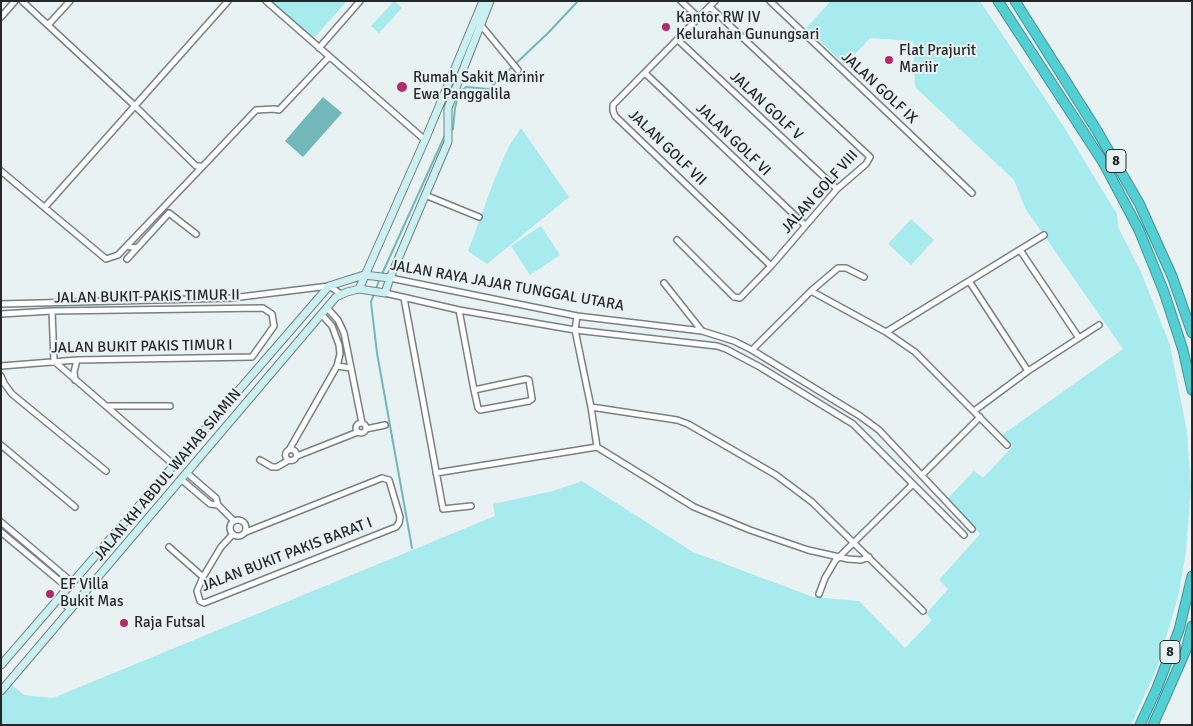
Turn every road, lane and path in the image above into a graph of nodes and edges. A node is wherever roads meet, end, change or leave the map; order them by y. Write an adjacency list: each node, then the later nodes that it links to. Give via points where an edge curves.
1 (16, 1): 15 (street)
2 (22, 1): 18 (street)
3 (70, 1): 18 (street)
4 (228, 1): 24 (street)
5 (266, 1): 20 (street)
6 (360, 1): 20 (street)
7 (483, 1): 17 (main road)
8 (490, 1): 17 (main road)
9 (681, 1): 16 (street)
10 (715, 1): 14 (street, JALAN GOLF VII)
11 (770, 1): 29 (street, JALAN GOLF IX)
12 (998, 1): 77 (highway, 8, via 1103,162 1139,230 1181,342)
13 (1016, 1): 65 (highway, 8, via 1139,203 1176,285)
14 (710, 7): 16 (street, JALAN GOLF VII); 28 (street, JALAN GOLF VIII, via 869,155 866,164)
15 (1, 17)
16 (699, 18): 19 (street, JALAN GOLF VII)
17 (478, 23): 22 (street); 25 (main road); 30 (main road, via 448,108 448,142)
18 (48, 25): 24 (street)
19 (678, 40): 23 (street, JALAN GOLF VII); 28 (street, JALAN GOLF V)
20 (319, 48): 21 (street)
21 (330, 57): 25 (street); 26 (street, via 279,110 256,110)
22 (518, 70)
23 (645, 73): 33 (street, JALAN GOLF VI); 41 (street, JALAN GOLF VII, via 613,105 615,116)
24 (135, 106): 26 (street, via 196,166); 31 (street)
25 (425, 140): 42 (main road)
26 (203, 166): 37 (street)
27 (1, 171): 31 (street)
28 (837, 189): 33 (street, JALAN GOLF VIII)
29 (972, 193)
30 (425, 195): 32 (street); 44 (main road)
31 (44, 207): 37 (street, via 106,259 118,255)
32 (479, 217)
33 (804, 225): 41 (street, JALAN GOLF VIII)
34 (196, 234): 38 (street, via 169,213)
35 (1044, 235): 39 (street)
36 (677, 240): 41 (street, JALAN GOLF VIII, via 737,298)
37 (127, 246): 38 (street)
38 (137, 248): 40 (street)
39 (1020, 250): 45 (street); 66 (street)
40 (127, 259)
41 (771, 266)
42 (366, 275): 44 (main road, JALAN RAYA JAJAR TUNGGAL UTARA); 47 (main road); 48 (main road)
43 (864, 277): 49 (street, via 841,267)
44 (388, 278): 50 (main road); 59 (street, JALAN RAYA JAJAR TUNGGAL UTARA)
45 (969, 281): 64 (street); 73 (street)
46 (664, 283): 62 (street)
47 (330, 286): 51 (street); 53 (street, via 232,298); 84 (main road, JALAN KH ABDUL WAHAB SIAMIN)
48 (360, 289): 50 (main road, JALAN RAYA JAJAR TUNGGAL UTARA); 51 (main road)
49 (811, 291): 64 (street); 67 (street)
50 (383, 292): 52 (street, JALAN RAYA JAJAR TUNGGAL UTARA)
51 (341, 294): 54 (main road, JALAN KH ABDUL WAHAB SIAMIN)
52 (404, 298): 55 (street, JALAN RAYA JAJAR TUNGGAL UTARA); 103 (street)
53 (1, 304)
54 (328, 308): 58 (main road, JALAN KH ABDUL WAHAB SIAMIN); 72 (street, via 344,333)
55 (460, 310): 61 (street, JALAN RAYA JAJAR TUNGGAL UTARA); 76 (street)
56 (52, 311): 57 (street, JALAN BUKIT PAKIS TIMUR II); 63 (street, JALAN BUKIT PAKIS TIMUR II, via 263,308 272,314); 69 (street)
57 (1, 314)
58 (322, 315): 71 (street, via 332,326 339,345); 89 (main road, JALAN KH ABDUL WAHAB SIAMIN)
59 (577, 316): 61 (street); 62 (street, JALAN RAYA JAJAR TUNGGAL UTARA)
60 (1099, 325): 66 (street)
61 (575, 330): 80 (street); 86 (street, JALAN RAYA JAJAR TUNGGAL UTARA, via 726,349)
62 (702, 331): 67 (street, JALAN RAYA JAJAR TUNGGAL UTARA)
63 (272, 332): 68 (street, JALAN BUKIT PAKIS TIMUR I, via 252,357)
64 (886, 332): 81 (street, via 915,352)
65 (1192, 333)
66 (1079, 338): 73 (street)
67 (752, 350): 82 (street, JALAN RAYA JAJAR TUNGGAL UTARA)
68 (77, 360): 69 (street, JALAN BUKIT PAKIS TIMUR I); 75 (street)
69 (54, 361): 70 (street, JALAN BUKIT PAKIS TIMUR I); 75 (street)
70 (1, 366)
71 (337, 366): 72 (street); 96 (street)
72 (351, 368): 85 (street)
73 (1028, 371): 81 (street)
74 (1, 376): 101 (street, via 12,394)
75 (75, 381): 78 (street)
76 (474, 390): 76 (street, via 480,410 532,399 526,379)
77 (1192, 390)
78 (106, 406): 79 (street); 100 (street)
79 (170, 406)
80 (591, 407): 95 (street); 118 (street, via 688,424 797,490)
81 (974, 410): 83 (street)
82 (860, 416): 86 (street); 104 (street, JALAN RAYA JAJAR TUNGGAL UTARA, via 879,430)
83 (980, 417): 93 (street); 104 (street)
84 (213, 420): 89 (main road); 91 (main road, JALAN KH ABDUL WAHAB SIAMIN)
85 (362, 423): 88 (street); 90 (street, via 357,425)
86 (853, 424): 106 (street, JALAN RAYA JAJAR TUNGGAL UTARA)
87 (385, 425): 88 (street)
88 (366, 429): 90 (street)
89 (224, 430): 94 (main road, JALAN KH ABDUL WAHAB SIAMIN)
90 (358, 432): 97 (street)
91 (200, 436): 94 (main road, via 208,438); 100 (main road, JALAN KH ABDUL WAHAB SIAMIN)
92 (1, 445): 109 (street)
93 (1007, 445)
94 (211, 446): 102 (main road, JALAN KH ABDUL WAHAB SIAMIN)
95 (597, 447): 103 (street); 122 (street, via 694,507 750,530)
96 (289, 450): 97 (street, via 295,451); 99 (street, via 286,456)
97 (297, 456): 99 (street)
98 (260, 460): 99 (street, via 277,467)
99 (289, 460)
100 (174, 465): 127 (main road, JALAN KH ABDUL WAHAB SIAMIN)
101 (106, 471)
102 (187, 473): 105 (main road, JALAN KH ABDUL WAHAB SIAMIN); 107 (street, via 216,498)
103 (436, 473): 108 (street, via 443,508)
104 (922, 475): 112 (street, JALAN RAYA JAJAR TUNGGAL UTARA)
105 (182, 480): 107 (street, via 210,504); 130 (main road, JALAN KH ABDUL WAHAB SIAMIN)
106 (913, 484): 116 (street, JALAN RAYA JAJAR TUNGGAL UTARA); 118 (street)
107 (218, 505): 110 (street)
108 (471, 506)
109 (75, 507)
110 (234, 521): 114 (street, via 244,522); 115 (street, via 230,527)
111 (1, 522): 117 (street)
112 (972, 529)
113 (1, 532): 119 (street)
114 (246, 532): 115 (street, via 242,536); 126 (street, JALAN BUKIT PAKIS BARAT I, via 382,478 389,480 400,517 396,527 204,603 197,596)
115 (233, 534): 126 (street, JALAN BUKIT PAKIS BARAT I)
116 (964, 535)
117 (23, 540): 119 (street); 121 (street)
118 (854, 542): 122 (street); 123 (street)
119 (18, 546): 124 (street)
120 (169, 547): 126 (street)
121 (40, 555): 124 (street); 127 (street)
122 (839, 557): 123 (street, via 861,560); 128 (street)
123 (869, 557): 131 (street)
124 (36, 561): 127 (street)
125 (1192, 576): 135 (highway, 8, via 1179,630)
126 (203, 577)
127 (70, 585): 129 (main road, JALAN KH ABDUL WAHAB SIAMIN)
128 (819, 594)
129 (59, 598): 130 (main road); 133 (main road, JALAN KH ABDUL WAHAB SIAMIN)
130 (71, 609): 134 (main road, JALAN KH ABDUL WAHAB SIAMIN)
131 (923, 611)
132 (1192, 626): 136 (highway, 8, via 1186,650)
133 (1, 665)
134 (1, 691)
135 (1140, 725)
136 (1153, 725)

